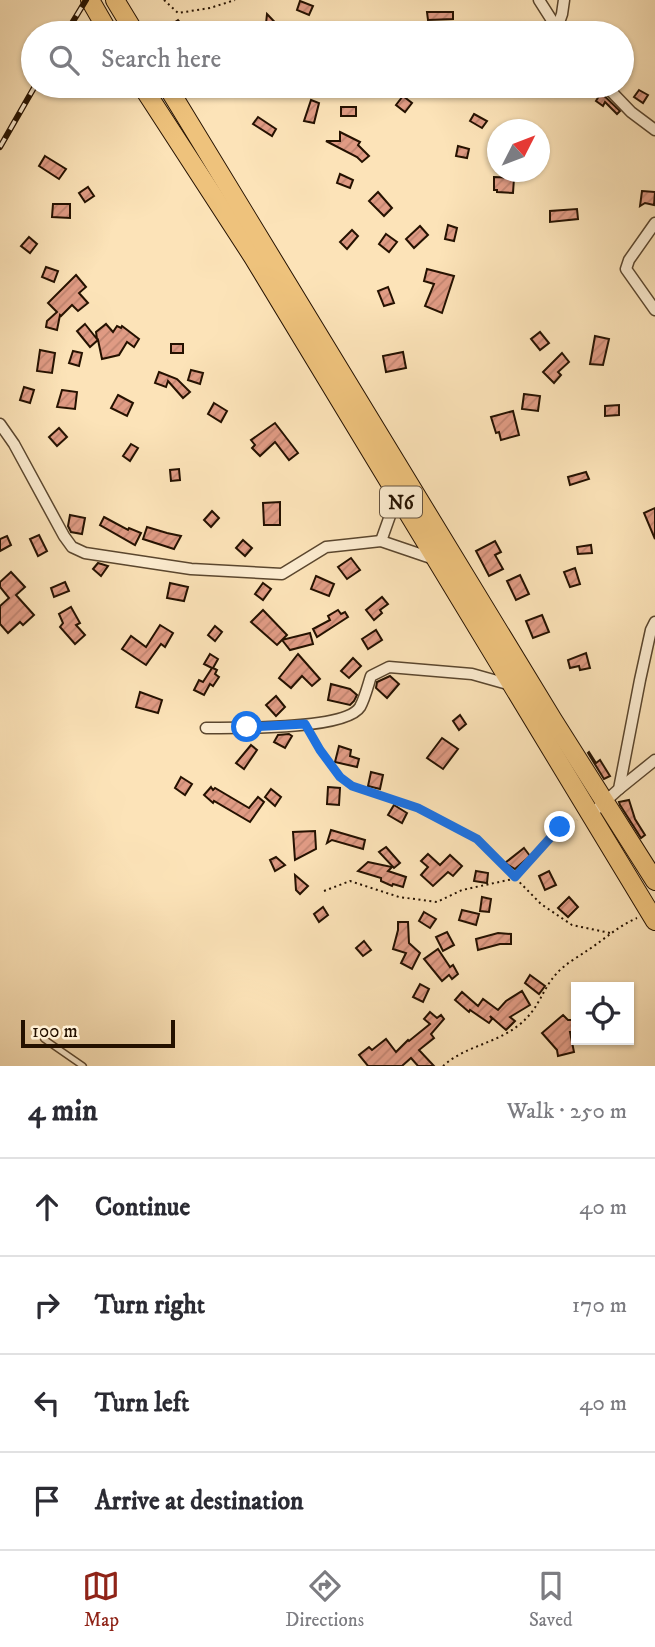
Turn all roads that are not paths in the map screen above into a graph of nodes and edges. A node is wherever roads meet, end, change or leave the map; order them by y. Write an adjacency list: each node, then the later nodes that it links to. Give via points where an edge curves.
1 (90, 0): 5 (highway)
2 (115, 0): 6 (highway)
3 (539, 0): 7 (street)
4 (564, 0): 8 (street)
5 (102, 21)
6 (128, 21)
7 (553, 21)
8 (561, 21)
9 (150, 98): 16 (highway, N6, via 253,257)
10 (174, 98): 24 (highway, N6)
11 (618, 98): 12 (street)
12 (655, 130)
13 (655, 223): 14 (street, via 626,269)
14 (655, 310)
15 (0, 425): 17 (street, via 64,536 72,547 85,553 191,569 282,574 326,547)
16 (397, 496): 17 (street); 18 (highway, N6)
17 (381, 541): 18 (street)
18 (436, 560): 20 (highway, N6)
19 (655, 622): 23 (street)
20 (511, 685): 21 (street, via 472,674 389,667 371,676 360,707 350,716 305,724); 25 (highway, N6)
21 (206, 728)
22 (655, 760): 23 (street)
23 (619, 789): 24 (street)
24 (604, 802): 25 (street); 26 (highway, N6)
25 (589, 816): 28 (highway, N6)
26 (649, 859): 27 (highway, N6)
27 (655, 881)
28 (652, 917)
29 (44, 1039): 30 (lane)
30 (83, 1066)

